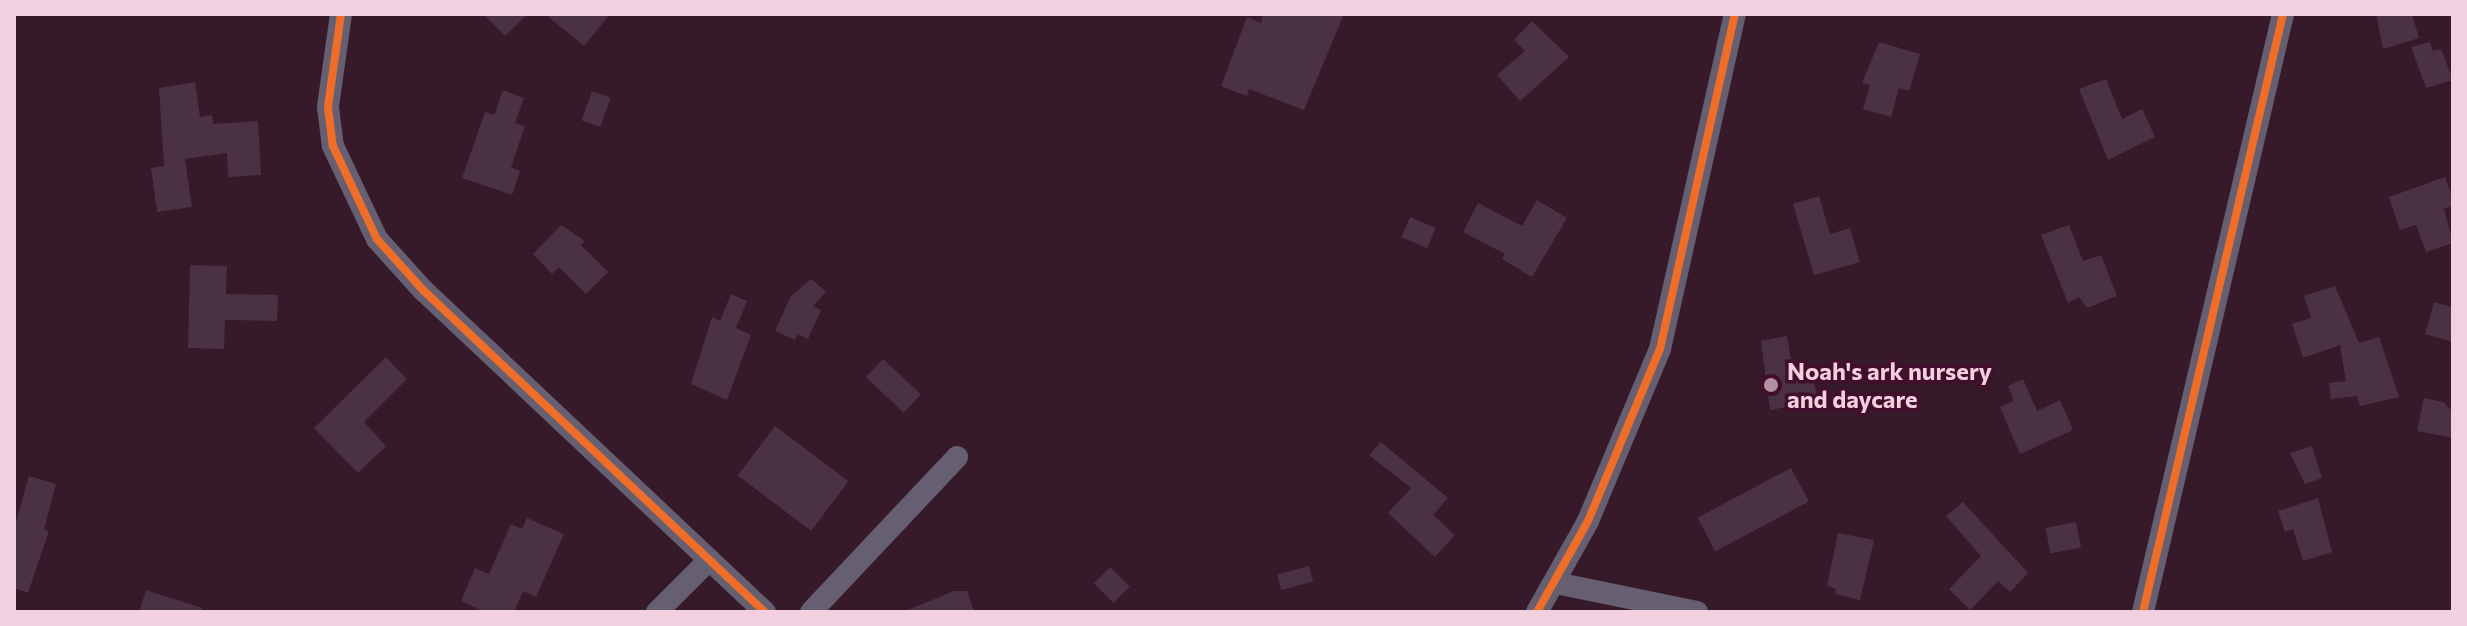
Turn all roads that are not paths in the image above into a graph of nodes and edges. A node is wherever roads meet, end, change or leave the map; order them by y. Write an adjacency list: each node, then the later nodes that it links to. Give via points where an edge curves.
1 (341, 14): 5 (street, via 328,107 333,146 377,239 423,290)
2 (1735, 14): 6 (street, via 1660,349)
3 (2283, 14): 12 (street)
4 (957, 457): 9 (street)
5 (709, 560): 7 (street); 8 (street)
6 (1556, 583): 10 (street); 11 (street)
7 (657, 612)
8 (765, 612)
9 (811, 612)
10 (1537, 612)
11 (1697, 612)
12 (2143, 612)

